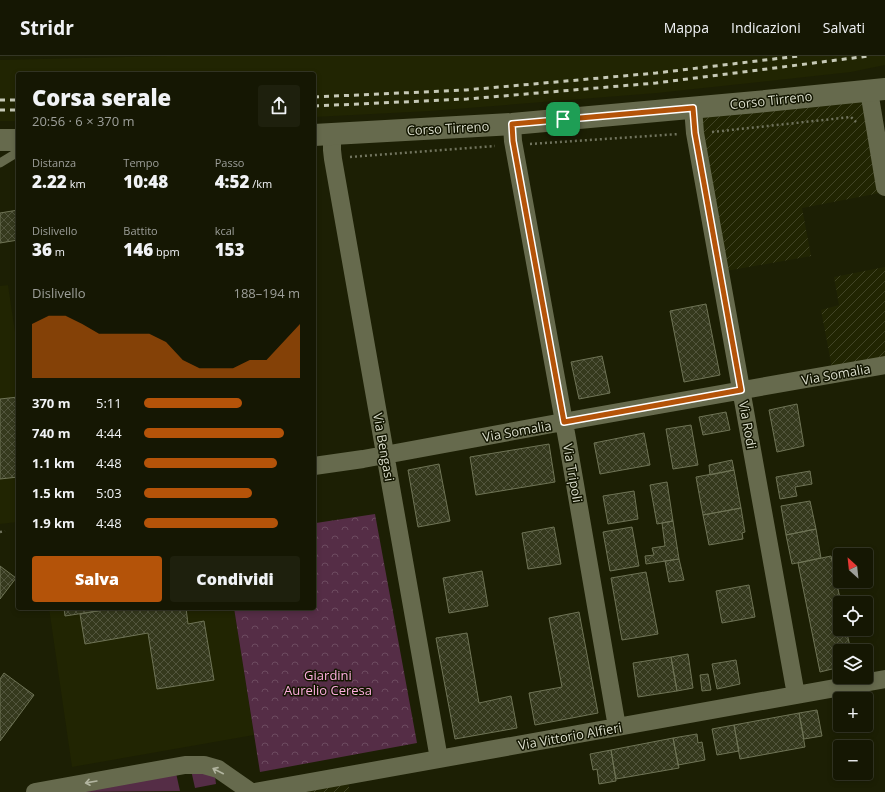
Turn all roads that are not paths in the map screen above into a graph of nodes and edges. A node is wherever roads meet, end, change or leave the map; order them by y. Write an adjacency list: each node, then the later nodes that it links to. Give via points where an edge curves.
1 (877, 90): 2 (street, Corso Tirreno); 9 (street, via 873,120)
2 (693, 108): 3 (street, Corso Tirreno); 11 (street, Via Rodi, via 695,133)
3 (513, 134): 4 (street, Corso Tirreno); 12 (street, Via Tripoli)
4 (323, 135): 13 (street, Via Bengasi, via 332,150)
5 (0, 140): 6 (street)
6 (16, 140)
7 (16, 153): 8 (lane)
8 (0, 164)
9 (885, 187)
10 (885, 365): 11 (street, Via Somalia)
11 (741, 390): 12 (street, Via Somalia); 16 (street, Via Rodi)
12 (564, 422): 13 (street, Via Somalia); 17 (street, Via Tripoli)
13 (385, 454): 14 (street, Via Somalia); 18 (street, Via Bengasi)
14 (316, 466)
15 (885, 679): 16 (street, Via Vittorio Alfieri)
16 (796, 695): 17 (street, Via Vittorio Alfieri)
17 (617, 728): 18 (street, Via Vittorio Alfieri)
18 (439, 759): 21 (street, Via Vittorio Alfieri)
19 (35, 792): 20 (street, one-way to 19, via 218,769 204,765 185,765)
20 (251, 792)
21 (255, 792)

